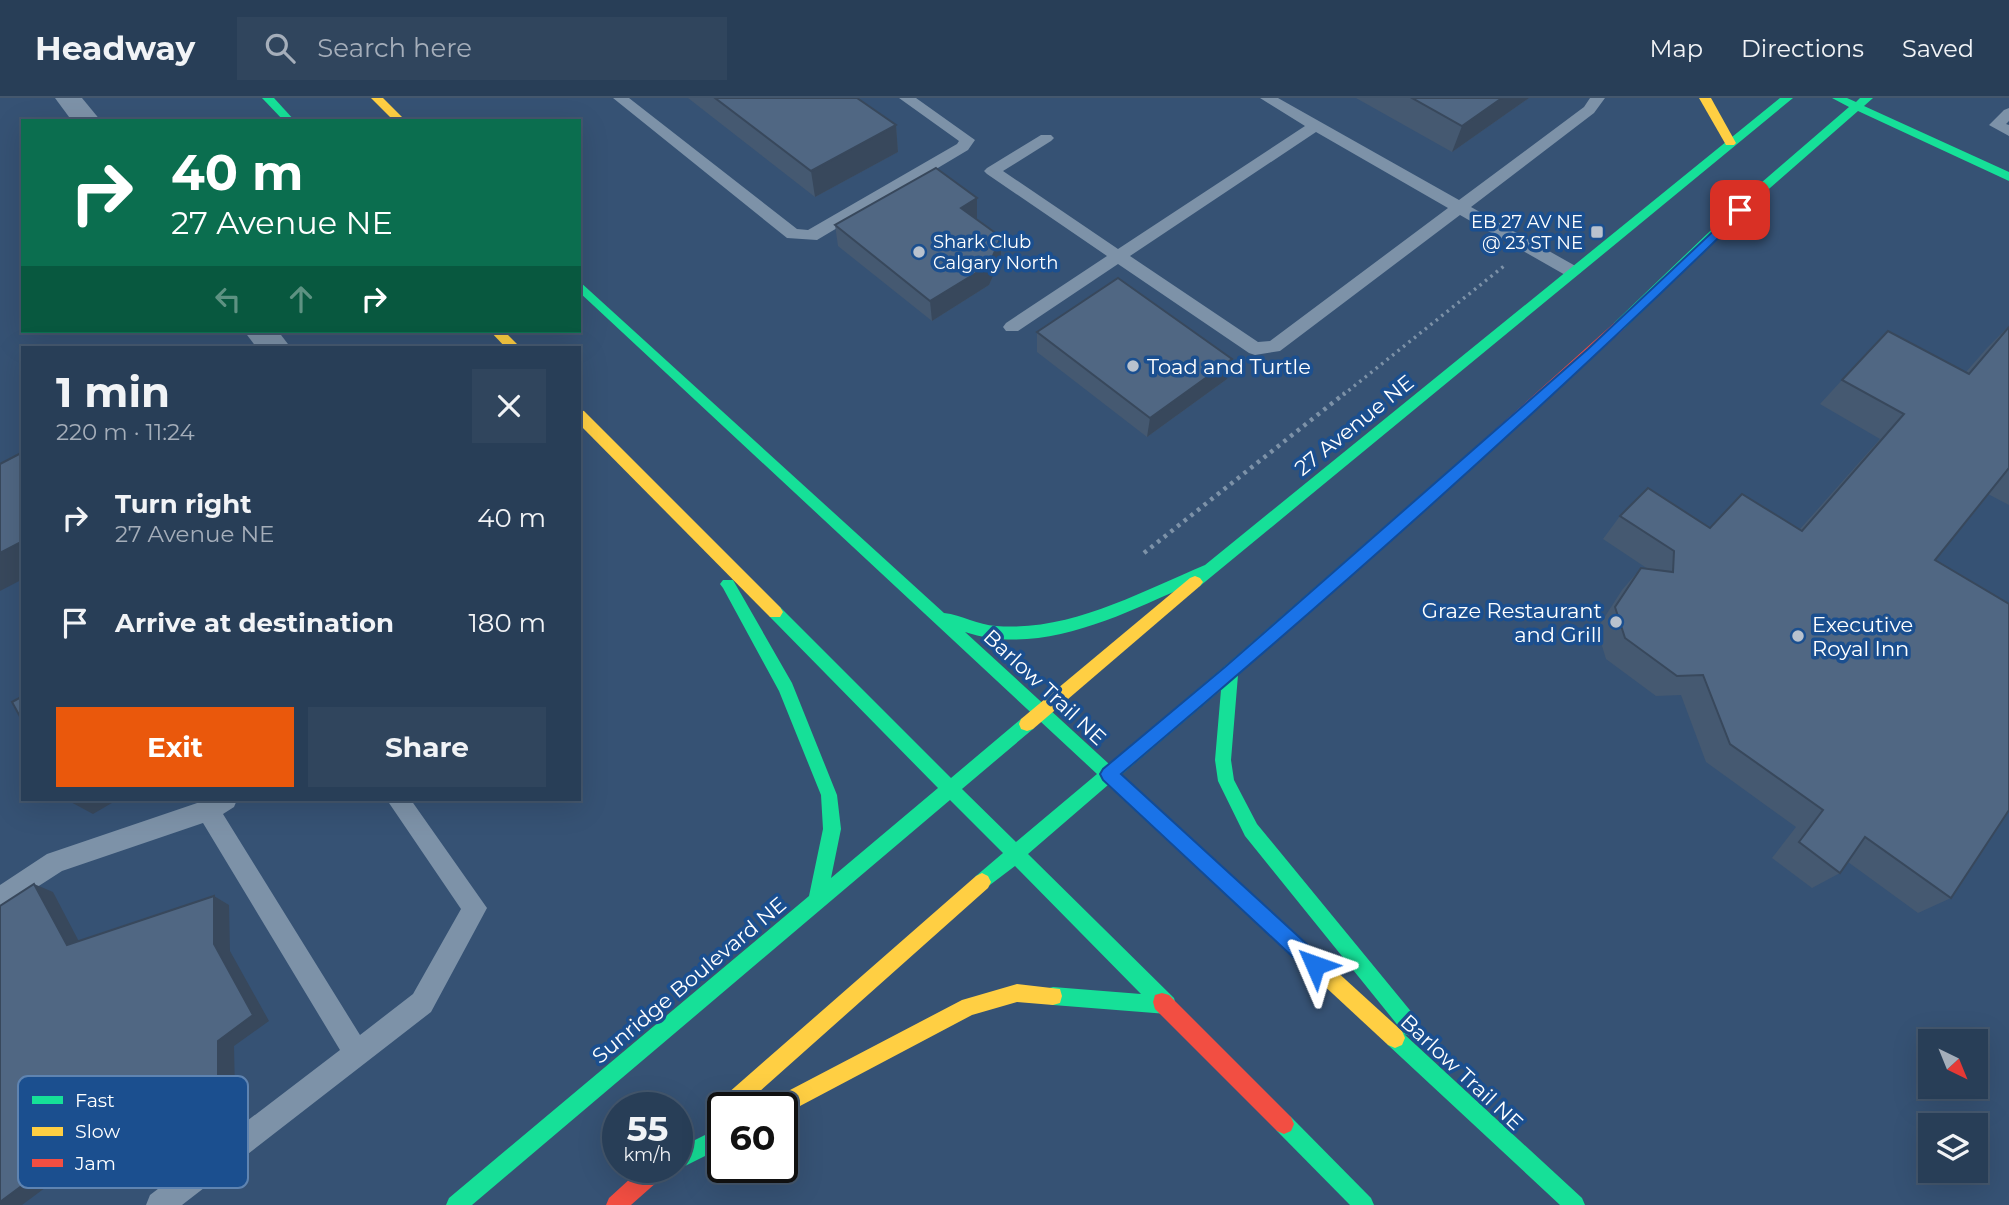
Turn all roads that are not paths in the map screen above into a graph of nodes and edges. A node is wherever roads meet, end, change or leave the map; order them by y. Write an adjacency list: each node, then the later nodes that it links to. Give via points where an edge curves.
1 (68, 98): 14 (street)
2 (268, 98): 15 (street)
3 (377, 98): 16 (street)
4 (620, 98): 5 (lane, via 793,234 811,236 963,147 967,140)
5 (906, 98)
6 (1266, 98): 17 (lane)
7 (1598, 98): 22 (lane, via 1590,110)
8 (1705, 98): 20 (street)
9 (1787, 98): 20 (street, 27 Avenue NE)
10 (1838, 98): 12 (street)
11 (1819, 101): 12 (street)
12 (1861, 103): 21 (street); 33 (street, via 1758,192 1593,352)
13 (2009, 113): 18 (lane, via 1996,125)
14 (85, 119)
15 (288, 119)
16 (399, 119)
17 (1315, 126): 22 (lane); 23 (lane)
18 (2009, 131)
19 (1046, 138): 23 (lane, via 992,170)
20 (1730, 143): 24 (street, 27 Avenue NE)
21 (2009, 177)
22 (1459, 206): 23 (lane, via 1274,347 1255,348); 24 (lane)
23 (1118, 256): 26 (lane)
24 (1573, 272): 31 (street, 27 Avenue NE)
25 (581, 287): 32 (street, Barlow Trail NE)
26 (1012, 327)
27 (498, 333): 28 (street)
28 (512, 346)
29 (581, 417): 30 (street)
30 (707, 545): 36 (street); 40 (street, via 786,688 829,795 832,829)
31 (1211, 569): 32 (street, via 1043,630 998,633); 34 (street, 27 Avenue NE)
32 (939, 617): 34 (street, Barlow Trail NE)
33 (1230, 672): 35 (street); 47 (street, via 1223,760 1226,781 1251,830)
34 (1043, 713): 35 (street, Barlow Trail NE); 36 (street, 27 Avenue NE)
35 (1109, 774): 39 (street); 47 (street, Barlow Trail NE)
36 (950, 789): 39 (street); 40 (street, Sunridge Boulevard NE)
37 (399, 801): 43 (lane, via 475,908 422,1003)
38 (217, 805): 41 (lane, via 55,863); 43 (lane)
39 (1016, 853): 42 (street); 44 (street)
40 (818, 898): 53 (street, Sunridge Boulevard NE)
41 (0, 899)
42 (1167, 1005): 45 (street, via 1017,993 968,1007); 55 (street)
43 (357, 1053): 48 (lane)
44 (744, 1092)
45 (798, 1096)
46 (707, 1125): 49 (street)
47 (1496, 1132): 56 (street, Barlow Trail NE)
48 (248, 1137)
49 (693, 1137)
50 (642, 1183): 54 (street)
51 (182, 1188): 52 (lane)
52 (160, 1205)
53 (456, 1205)
54 (616, 1205)
55 (1364, 1205)
56 (1575, 1205)

